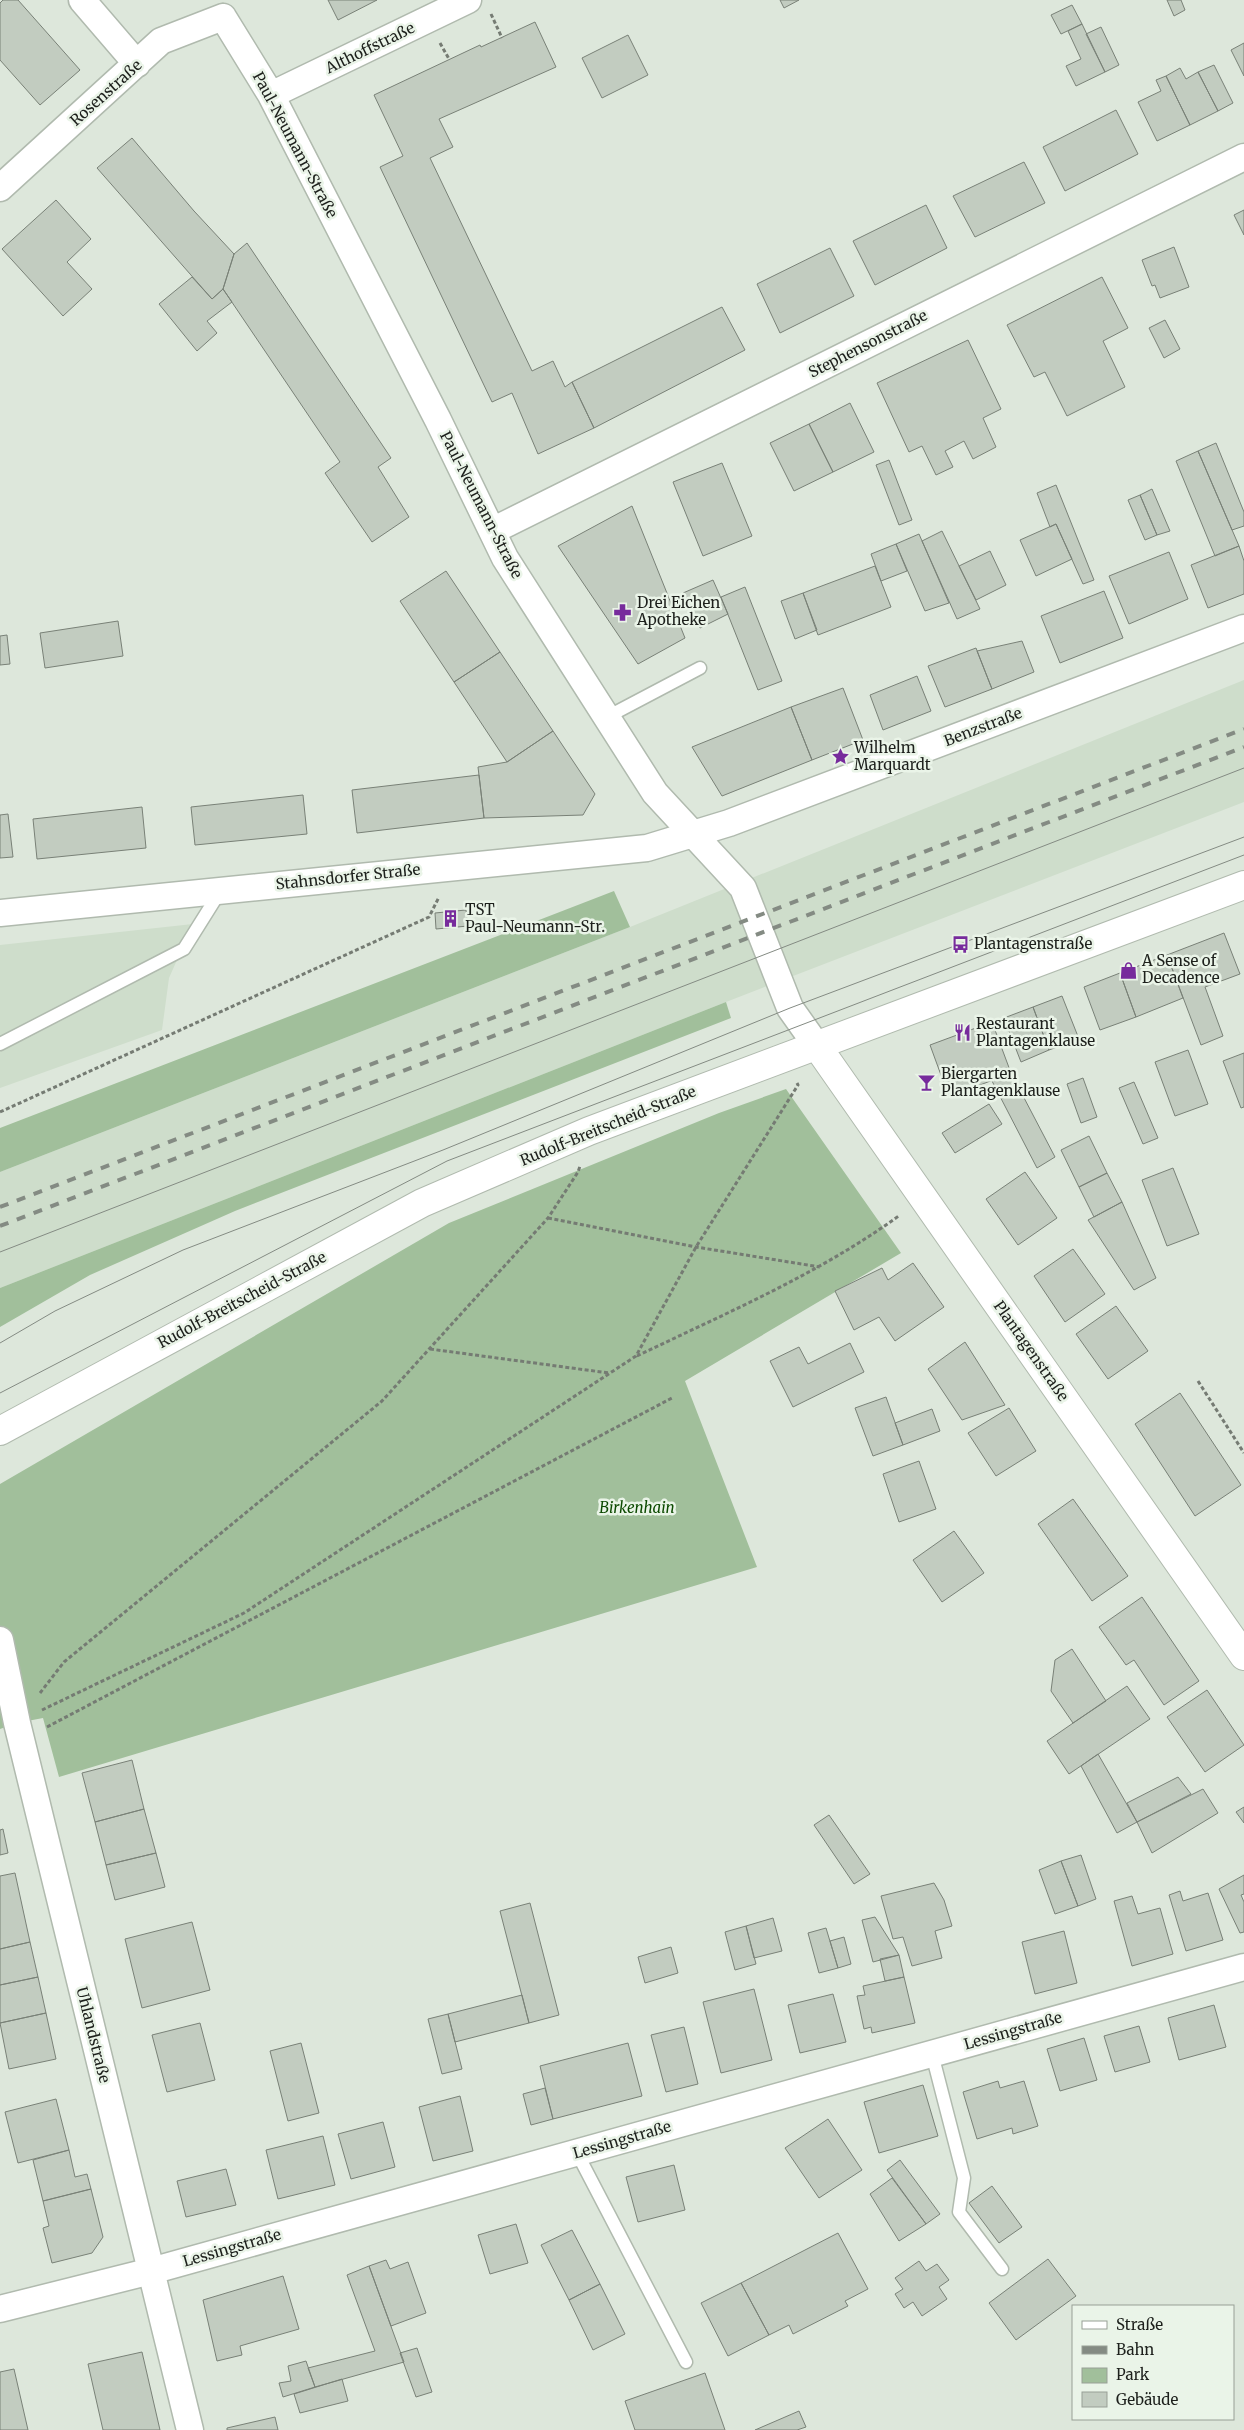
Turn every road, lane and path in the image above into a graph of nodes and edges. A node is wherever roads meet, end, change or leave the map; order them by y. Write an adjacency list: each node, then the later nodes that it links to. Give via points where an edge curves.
1 (82, 0): 5 (street)
2 (478, 4): 4 (path); 6 (street, Althoffstraße)
3 (227, 9): 5 (street, Rosenstraße, via 161,42); 6 (street, Paul-Neumann-Straße)
4 (502, 38)
5 (138, 64): 8 (street, Rosenstraße)
6 (271, 95): 9 (street, Paul-Neumann-Straße)
7 (1244, 156): 9 (street, Stephensonstraße)
8 (0, 188)
9 (492, 531): 12 (street, Paul-Neumann-Straße, via 505,558)
10 (1244, 628): 13 (street, Benzstraße)
11 (700, 668): 12 (lane)
12 (607, 717): 13 (street, Paul-Neumann-Straße, via 655,793)
13 (694, 834): 14 (street, Stahnsdorfer Straße, via 647,848); 19 (street, Paul-Neumann-Straße, via 743,888 790,1008)
14 (453, 866): 16 (street, Stahnsdorfer Straße); 21 (path, via 430,917)
15 (1244, 885): 19 (street, Rudolf-Breitscheid-Straße)
16 (221, 890): 17 (street, Stahnsdorfer Straße); 18 (lane, via 184,949)
17 (0, 913)
18 (0, 1044)
19 (817, 1046): 20 (street, Rudolf-Breitscheid-Straße); 23 (street, Plantagenstraße)
20 (780, 1060): 22 (street, Rudolf-Breitscheid-Straße); 25 (path, via 798,1085)
21 (0, 1112)
22 (589, 1130): 24 (path, via 578,1172); 32 (street, Rudolf-Breitscheid-Straße, via 422,1203)
23 (923, 1198): 26 (path, via 862,1243); 35 (street, Plantagenstraße)
24 (548, 1218): 25 (path); 27 (path)
25 (696, 1247): 26 (path); 28 (path)
26 (821, 1267): 28 (path)
27 (429, 1349): 29 (path); 36 (path, via 382,1401 64,1662)
28 (636, 1356): 29 (path)
29 (610, 1373): 36 (path, via 244,1613)
30 (1198, 1380): 33 (path)
31 (672, 1398): 36 (path, via 46,1728)
32 (0, 1431)
33 (1244, 1454)
34 (0, 1640): 36 (street, Uhlandstraße)
35 (1244, 1656)
36 (8, 1726): 41 (street, Uhlandstraße)
37 (1244, 1967): 38 (street, Lessingstraße)
38 (932, 2054): 39 (street, Lessingstraße); 40 (lane, via 964,2178 959,2212)
39 (577, 2152): 41 (street, Lessingstraße); 43 (lane)
40 (1002, 2269)
41 (151, 2271): 42 (street, Lessingstraße); 44 (street, Uhlandstraße)
42 (0, 2309)
43 (686, 2362)
44 (190, 2430)

